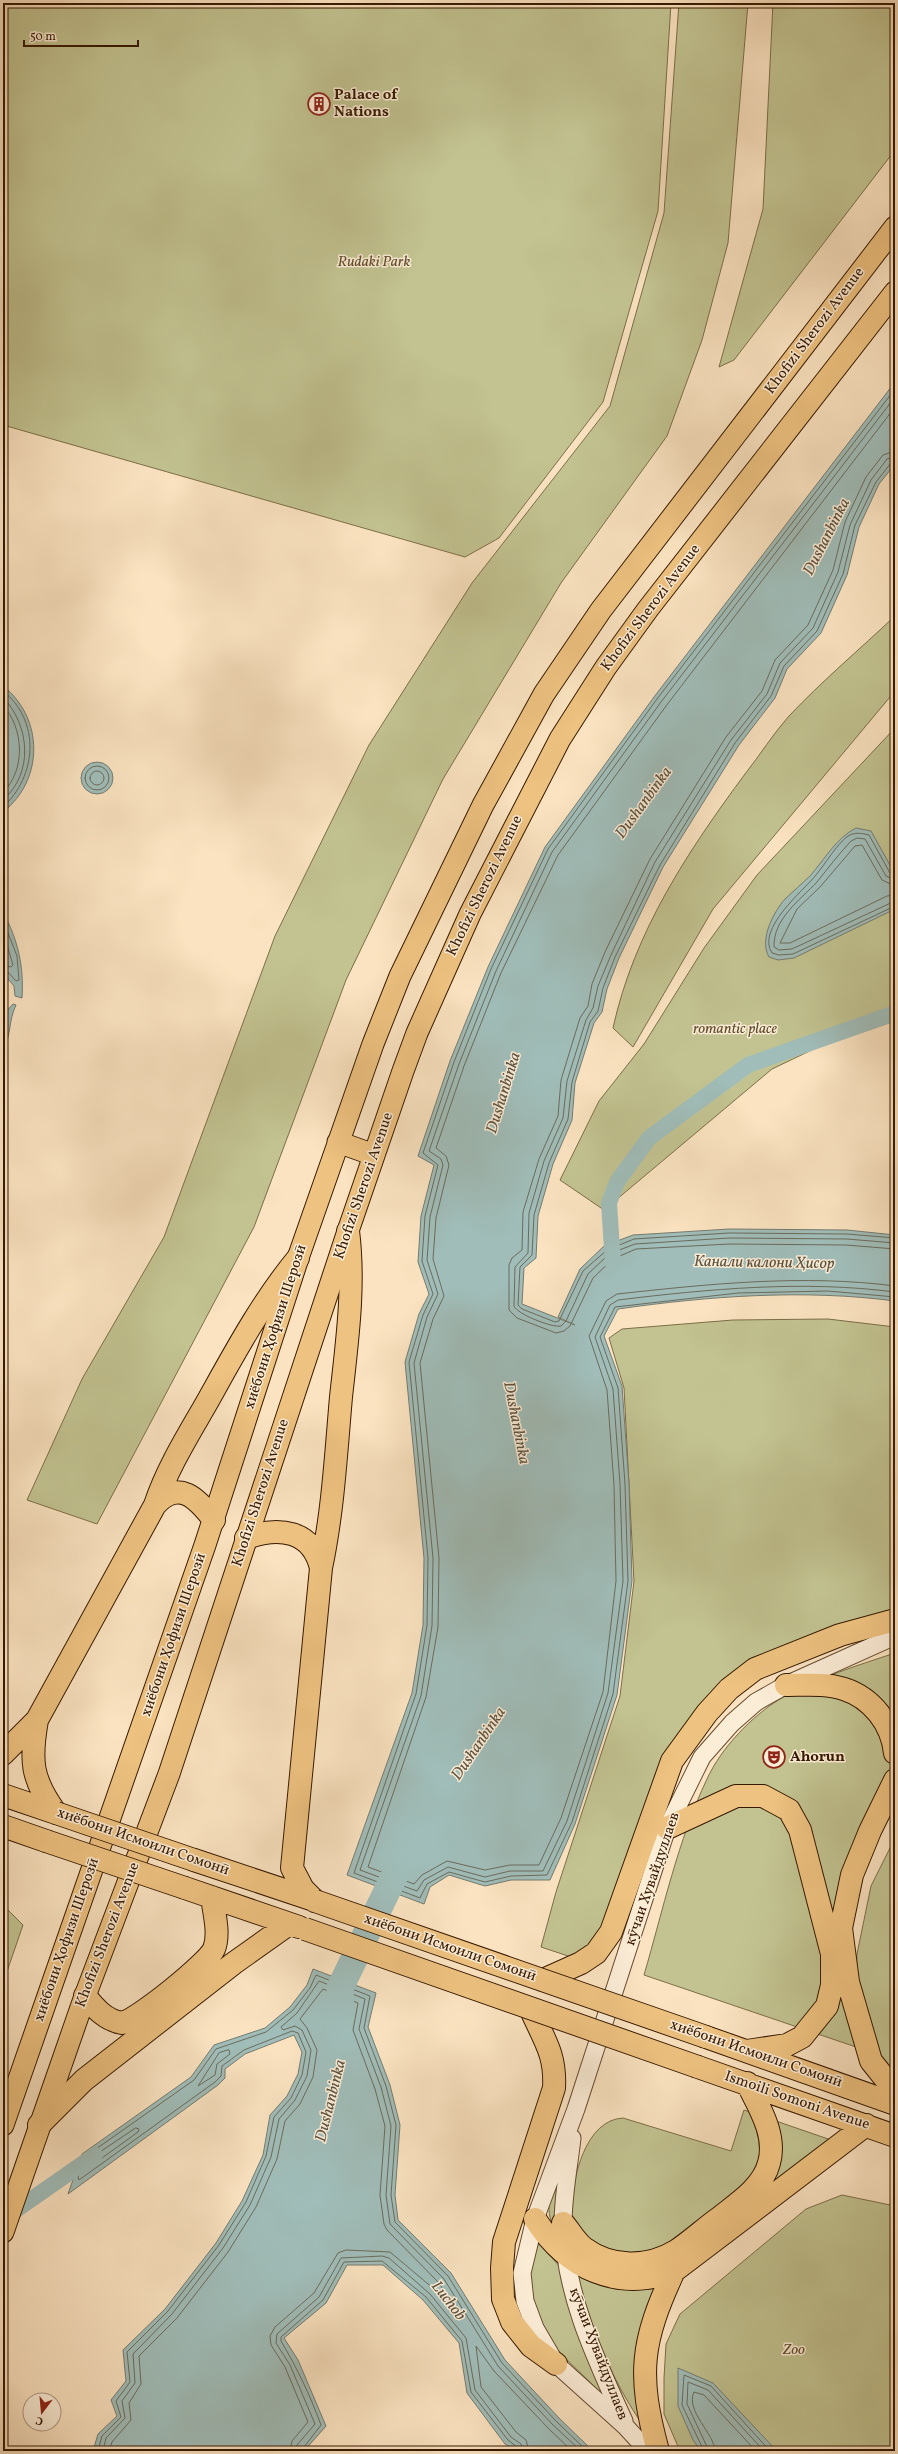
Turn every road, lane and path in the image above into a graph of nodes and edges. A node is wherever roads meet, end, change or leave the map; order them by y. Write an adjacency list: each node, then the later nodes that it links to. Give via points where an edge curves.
1 (895, 226): 3 (main road, Khofizi Sherozi Avenue, via 601,610 544,694 483,805 400,976)
2 (895, 292): 4 (main road, Khofizi Sherozi Avenue, via 639,622 606,667 560,739 485,883 449,959 417,1033)
3 (338, 1142): 4 (main road); 6 (main road, хиёбони Ҳофизи Шерозӣ)
4 (374, 1155): 5 (main road, Khofizi Sherozi Avenue)
5 (348, 1231): 9 (main road, Khofizi Sherozi Avenue); 10 (highway, via 351,1290 330,1520)
6 (298, 1258): 7 (highway, via 266,1299 249,1328 169,1470); 8 (main road, хиёбони Ҳофизи Шерозӣ)
7 (155, 1505): 8 (highway, via 168,1494 182,1492 196,1499); 14 (highway)
8 (214, 1520): 36 (main road, хиёбони Ҳофизи Шерозӣ)
9 (246, 1538): 10 (highway, via 267,1531 287,1532 312,1546 318,1554); 28 (main road, Khofizi Sherozi Avenue, via 169,1774)
10 (321, 1568): 22 (highway)
11 (895, 1620): 27 (highway, via 840,1635 755,1669 729,1689 707,1713 672,1761 611,1932 596,1953 581,1963)
12 (895, 1636): 13 (street, кӯчаи Хувайдуллаев)
13 (786, 1685): 15 (highway, via 822,1685 845,1689 868,1701 882,1717 894,1742); 21 (street, кӯчаи Хувайдуллаев, via 756,1702 732,1723 702,1757)
14 (37, 1720): 16 (highway); 19 (highway, via 32,1751 35,1776 43,1795)
15 (895, 1752)
16 (3, 1754)
17 (895, 1780): 33 (highway, via 852,1875 841,1928 848,1982 871,2061)
18 (3, 1795): 19 (highway, хиёбони Исмоили Сомонӣ)
19 (56, 1813): 23 (highway, хиёбони Исмоили Сомонӣ, bridge)
20 (3, 1826): 24 (highway, хиёбони Исмоили Сомонӣ, bridge)
21 (667, 1828): 30 (highway, via 736,1796 763,1796 789,1810 800,1830 832,1954 832,1985 826,2006 802,2037 787,2045); 35 (street, кӯчаи Хувайдуллаев)
22 (292, 1868): 23 (highway, via 280,1877); 25 (highway, via 303,1889)
23 (258, 1881): 25 (highway, хиёбони Исмоили Сомонӣ)
24 (212, 1897): 26 (highway, хиёбони Исмоили Сомонӣ); 28 (highway, via 216,1935 211,1955 200,1967 136,2017 122,2023 111,2020 96,2010)
25 (315, 1901): 27 (highway, хиёбони Исмоили Сомонӣ, bridge)
26 (297, 1927): 29 (highway, хиёбони Исмоили Сомонӣ, bridge); 38 (highway, via 234,1963 84,2080)
27 (543, 1980): 30 (highway, хиёбони Исмоили Сомонӣ, bridge)
28 (85, 1996): 38 (main road, Khofizi Sherozi Avenue)
29 (531, 2010): 31 (highway, хиёбони Исмоили Сомонӣ, bridge); 45 (highway, via 551,2050 555,2067 554,2088 504,2242 503,2299 512,2322 531,2346)
30 (747, 2051): 34 (highway, хиёбони Исмоили Сомонӣ)
31 (698, 2067): 32 (highway, Ismoili Somoni Avenue)
32 (747, 2084): 37 (highway, Ismoili Somoni Avenue); 41 (highway, via 768,2127 771,2142 770,2163 762,2179 745,2198 675,2251 656,2260 633,2265 604,2259 584,2248)
33 (895, 2091)
34 (895, 2104)
35 (576, 2109): 40 (street, кӯчаи Хувайдуллаев); 41 (street, кӯчаи Хувайдуллаев)
36 (3, 2125)
37 (866, 2125): 39 (highway, Ismoili Somoni Avenue); 44 (highway)
38 (39, 2126): 42 (main road, Khofizi Sherozi Avenue)
39 (895, 2136)
40 (535, 2219): 43 (highway, via 544,2234); 45 (street, кӯчаи Хувайдуллаев, via 522,2273 525,2301 535,2328)
41 (563, 2223): 43 (street, кӯчаи Хувайдуллаев)
42 (3, 2232)
43 (566, 2256): 44 (highway, via 608,2276 630,2280 655,2278); 46 (street, кӯчаи Хувайдуллаев, via 569,2281 578,2310)
44 (674, 2271): 48 (highway, via 650,2328 645,2355 644,2392)
45 (556, 2364): 46 (street, кӯчаи Хувайдуллаев)
46 (626, 2426): 47 (street)
47 (648, 2451)
48 (658, 2451)

